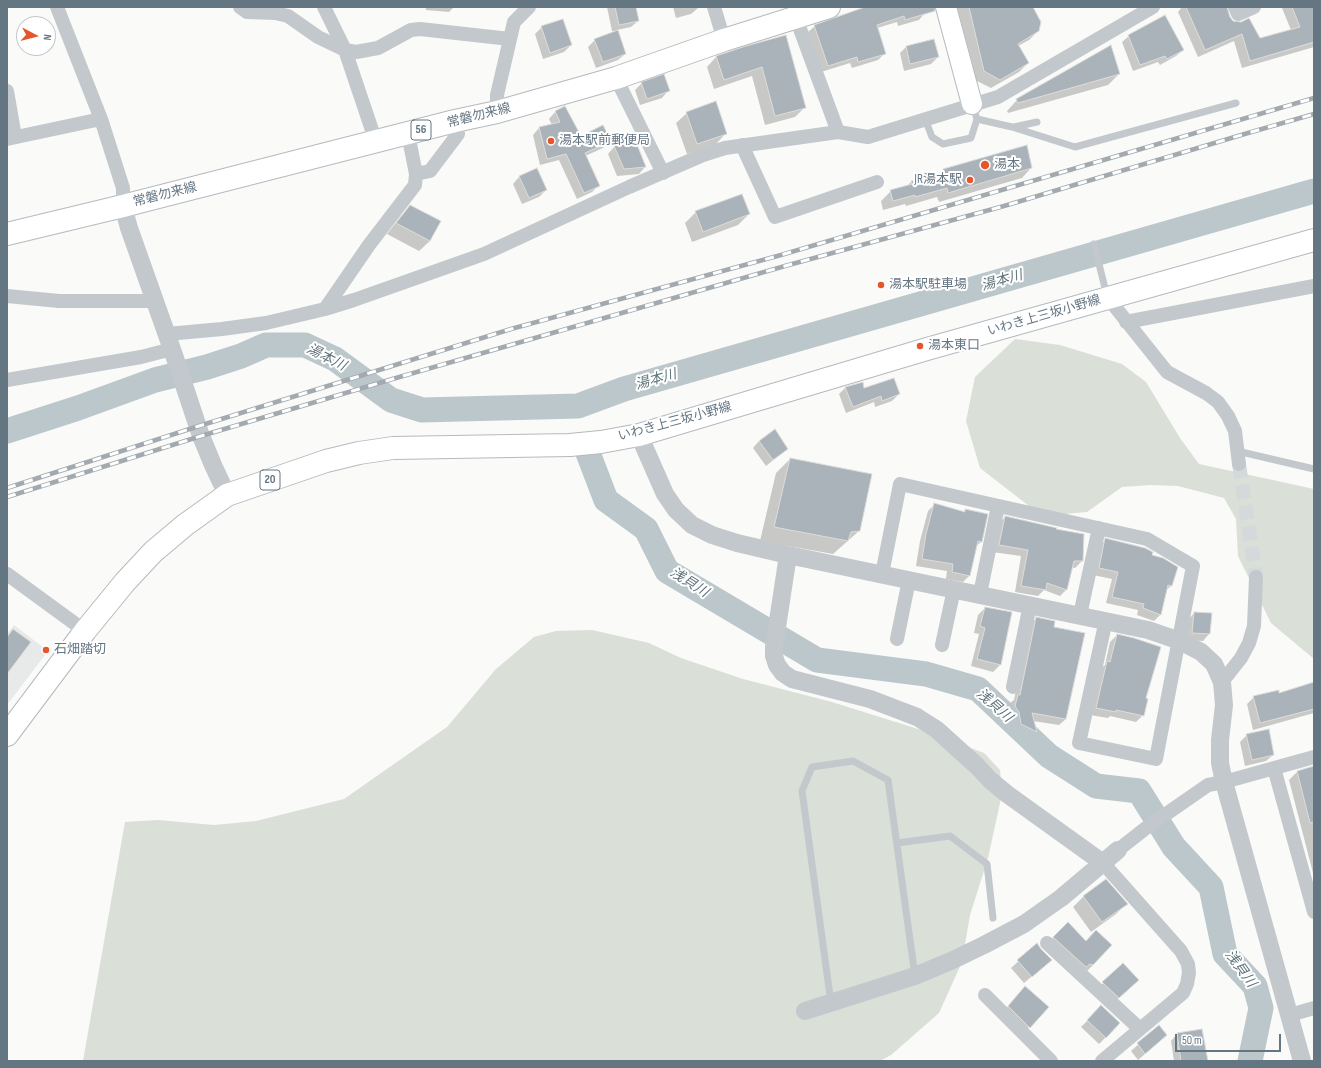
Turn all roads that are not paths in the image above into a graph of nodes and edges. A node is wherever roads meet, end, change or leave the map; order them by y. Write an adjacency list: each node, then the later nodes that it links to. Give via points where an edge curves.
1 (57, 7): 20 (street)
2 (240, 7): 14 (street, via 247,12 288,16)
3 (324, 7): 14 (street)
4 (529, 7): 12 (street, via 514,22)
5 (714, 7): 13 (street)
6 (829, 7): 11 (main road, 常磐勿来線 / 56)
7 (946, 7): 18 (main road)
8 (1153, 7): 18 (street)
9 (1235, 7): 10 (street, via 1238,14)
10 (1254, 7)
11 (796, 18): 13 (main road, 常磐勿来線 / 56); 25 (street)
12 (510, 39): 14 (street, via 420,29 411,30 378,48 356,52); 19 (street, via 497,95)
13 (724, 40): 15 (main road, 常磐勿来線 / 56)
14 (345, 50): 28 (street)
15 (616, 78): 19 (main road, 常磐勿来線 / 56); 30 (street)
16 (7, 91): 27 (street)
17 (1236, 103): 24 (lane, via 1075,147)
18 (974, 111): 21 (street); 21 (lane, via 971,138 943,144 932,137); 24 (lane)
19 (497, 112): 22 (main road, 常磐勿来線 / 56)
20 (101, 119): 27 (street); 33 (street, via 123,188)
21 (926, 119): 25 (street, via 868,136)
22 (455, 121): 26 (main road, 常磐勿来線 / 56); 31 (street, via 458,134 430,171)
23 (1037, 122): 24 (lane)
24 (1012, 127)
25 (838, 132): 29 (street)
26 (408, 134): 28 (main road, 常磐勿来線 / 56); 31 (street)
27 (11, 138)
28 (376, 142): 33 (main road, 常磐勿来線 / 56)
29 (742, 145): 30 (street, via 703,155); 32 (street, via 775,217)
30 (663, 173): 41 (street, via 484,254)
31 (416, 174): 41 (street, via 415,185)
32 (877, 182)
33 (123, 206): 34 (main road, 常磐勿来線 / 56); 40 (street)
34 (7, 234)
35 (1314, 240): 39 (main road, いわき上三坂小野線 / 20)
36 (1094, 244): 39 (lane)
37 (1314, 286): 42 (street)
38 (7, 296): 40 (street, via 59,301)
39 (1108, 298): 42 (street); 45 (main road, いわき上三坂小野線 / 20)
40 (155, 301): 43 (street)
41 (325, 308): 43 (street, via 266,323 222,329)
42 (1126, 322): 46 (street, via 1167,372 1218,402 1235,431)
43 (171, 346): 44 (street, via 141,357); 48 (street, via 201,436)
44 (7, 380)
45 (639, 434): 48 (main road, いわき上三坂小野線 / 20, via 600,442 570,444 393,448 359,452); 51 (street, via 665,494 676,510 692,525 737,543)
46 (1238, 458): 47 (lane)
47 (1314, 469)
48 (227, 495): 61 (main road, いわき上三坂小野線 / 20, via 153,552)
49 (998, 506): 50 (street); 53 (street, via 900,484); 57 (street)
50 (1099, 528): 59 (street); 63 (street, via 1147,539 1194,566)
51 (788, 555): 53 (street); 73 (street, via 774,647 777,665 783,673 792,679 870,699 917,717 936,729 1001,789)
52 (7, 574): 61 (street)
53 (882, 574): 55 (street)
54 (1256, 577): 65 (street, via 1254,626 1249,643)
55 (908, 580): 56 (street); 62 (street)
56 (954, 589): 57 (street); 64 (street)
57 (980, 594): 58 (street)
58 (1030, 605): 59 (street); 66 (street)
59 (1080, 615): 60 (street)
60 (1106, 620): 63 (street, via 1148,630); 63 (street, via 1079,743 1156,760)
61 (85, 631): 67 (main road, いわき上三坂小野線 / 20)
62 (897, 639)
63 (1180, 642): 65 (street, via 1202,652 1214,664)
64 (942, 645)
65 (1222, 682): 70 (street, via 1224,705 1220,763)
66 (1013, 687)
67 (7, 735)
68 (1314, 757): 69 (street)
69 (1274, 768): 70 (street); 74 (street)
70 (1224, 782): 72 (street, via 1208,785); 82 (street)
71 (897, 843): 75 (lane, via 950,836 987,864); 77 (lane); 79 (lane, via 888,780 853,761 812,767 802,791)
72 (1118, 850): 73 (street)
73 (1103, 863): 77 (street, via 1061,898 1024,924 954,960); 83 (street, via 1181,951 1188,964 1189,973 1183,992)
74 (1314, 912)
75 (993, 918)
76 (1047, 943): 83 (street)
77 (915, 976): 79 (street)
78 (985, 996): 84 (street)
79 (831, 1003): 81 (street)
80 (1314, 1008): 82 (street)
81 (805, 1011)
82 (1290, 1015): 86 (street)
83 (1140, 1029): 85 (street)
84 (1052, 1061)
85 (1102, 1061)
86 (1302, 1061)

